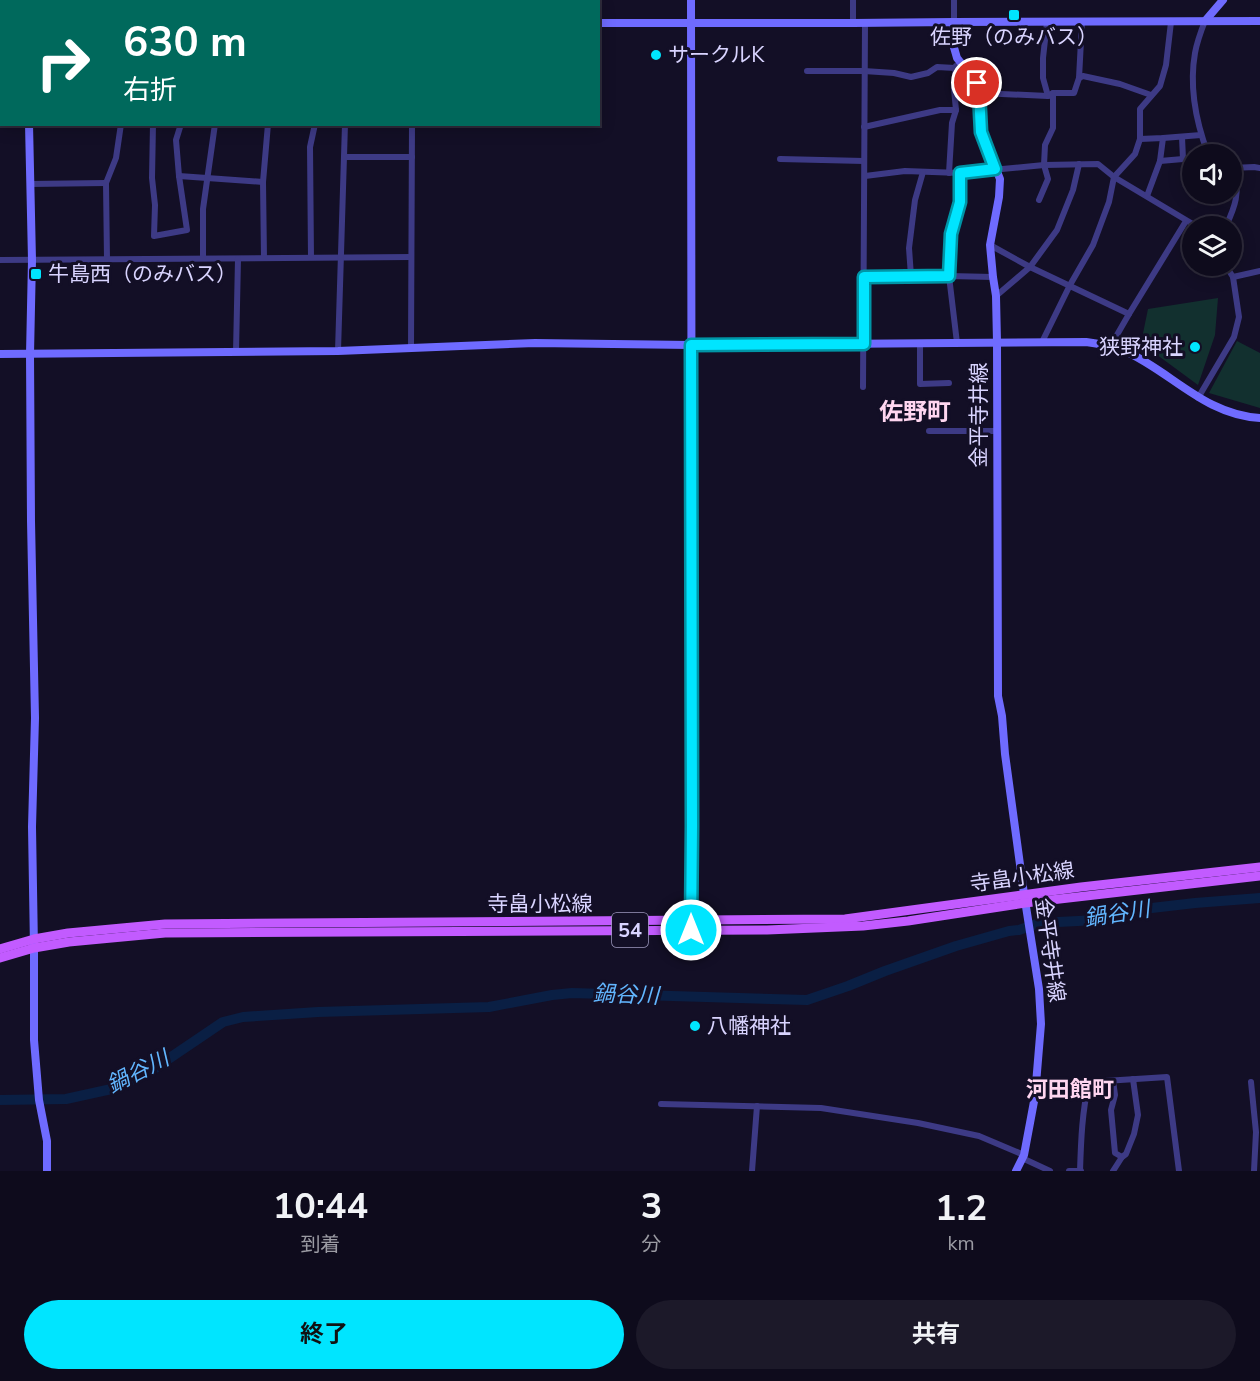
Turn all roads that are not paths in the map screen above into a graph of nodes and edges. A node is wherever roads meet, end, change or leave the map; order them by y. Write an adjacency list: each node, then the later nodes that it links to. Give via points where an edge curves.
1 (691, 0): 14 (street)
2 (853, 0): 11 (street)
3 (954, 0): 5 (street)
4 (1222, 0): 6 (street)
5 (954, 21): 8 (street); 12 (street); 15 (street)
6 (1205, 21): 7 (street); 10 (street); 34 (street, via 1195,51 1192,79)
7 (1260, 21)
8 (1047, 22): 9 (street); 21 (street, via 1042,78)
9 (1082, 22): 10 (street); 19 (street)
10 (1171, 22): 22 (street, via 1163,77)
11 (853, 23): 12 (street); 14 (street)
12 (865, 23): 18 (street)
13 (600, 24): 14 (street)
14 (691, 24): 88 (street)
15 (957, 58): 16 (street); 20 (street, 金平寺井線, via 977,83)
16 (955, 68): 18 (street, via 937,67 910,77); 23 (street)
17 (807, 71): 18 (street)
18 (864, 71): 33 (street)
19 (1079, 78): 21 (street, via 1074,93); 22 (street, via 1120,84)
20 (979, 93): 21 (street); 47 (street, 金平寺井線, via 981,132)
21 (1050, 94): 45 (street, via 1053,128 1045,145)
22 (1151, 95): 37 (street, via 1140,109)
23 (956, 110): 33 (street); 50 (street)
24 (29, 126): 58 (street)
25 (121, 126): 57 (street, via 116,158)
26 (153, 126): 52 (street, via 154,236 187,230)
27 (180, 126): 52 (street, via 176,140)
28 (215, 126): 55 (street)
29 (268, 126): 56 (street)
30 (315, 126): 68 (street, via 310,147)
31 (345, 126): 39 (street)
32 (412, 126): 40 (street)
33 (864, 127): 42 (street)
34 (1201, 135): 35 (street); 38 (street)
35 (1182, 137): 36 (street); 43 (street, via 1183,159)
36 (1163, 138): 37 (street); 43 (street)
37 (1140, 139): 54 (street, via 1135,154)
38 (1204, 144)
39 (344, 156): 40 (street); 64 (street)
40 (412, 156): 65 (street)
41 (780, 159): 42 (street)
42 (864, 161): 53 (street)
43 (1160, 161): 59 (street)
44 (1079, 164): 45 (street); 54 (street, via 1098,164); 73 (street, via 1057,230)
45 (1044, 165): 47 (street); 60 (street, via 1048,179)
46 (1260, 168): 48 (street)
47 (995, 169): 51 (street); 63 (street, 金平寺井線, via 1000,179 999,197)
48 (1242, 169)
49 (923, 172): 50 (street); 53 (street); 75 (street, via 909,248)
50 (949, 173): 51 (street)
51 (960, 173): 76 (street, via 960,202 951,234)
52 (178, 176): 55 (street)
53 (865, 176): 77 (street)
54 (1114, 177): 59 (street); 80 (street, via 1094,245)
55 (207, 178): 56 (street); 66 (street)
56 (263, 182): 67 (street)
57 (106, 183): 58 (street); 69 (street)
58 (30, 184): 72 (street)
59 (1147, 196): 61 (street)
60 (1039, 200)
61 (1182, 218)
62 (1182, 227): 82 (street)
63 (990, 245): 73 (street); 78 (street, 金平寺井線)
64 (340, 257): 65 (street); 68 (street); 91 (street)
65 (411, 257): 90 (street)
66 (203, 258): 69 (street); 70 (street)
67 (264, 258): 68 (street); 70 (street)
68 (311, 258)
69 (107, 259): 72 (street)
70 (238, 259): 92 (street)
71 (0, 260): 72 (street)
72 (32, 260): 94 (street)
73 (1030, 267): 80 (street); 81 (street)
74 (1260, 271): 79 (street)
75 (911, 276): 76 (street); 77 (street)
76 (949, 276): 78 (street); 86 (street)
77 (864, 277): 87 (street)
78 (993, 277): 81 (street, 金平寺井線)
79 (1233, 277): 97 (street, via 1239,317 1234,337)
80 (1070, 285): 82 (street); 84 (street)
81 (996, 296): 83 (street, 金平寺井線)
82 (1129, 314): 89 (street)
83 (997, 342): 84 (street); 86 (street); 100 (street, 金平寺井線)
84 (1042, 342): 89 (street)
85 (920, 343): 86 (street); 87 (street); 95 (street, via 920,384)
86 (957, 343)
87 (864, 344): 88 (street); 96 (street)
88 (691, 345): 90 (street, via 535,343); 104 (street)
89 (1110, 346): 97 (street, via 1160,372)
90 (411, 348): 91 (street)
91 (338, 351): 92 (street)
92 (236, 352): 94 (street)
93 (0, 354): 94 (street)
94 (30, 354): 105 (street)
95 (949, 383)
96 (863, 387)
97 (1198, 398): 98 (street, via 1222,409)
98 (1260, 418)
99 (929, 431): 100 (street)
100 (997, 431): 103 (street, 金平寺井線, via 998,696)
101 (1260, 867): 103 (main road, 寺畠小松線 / 54)
102 (1260, 876): 103 (main road, 寺畠小松線 / 54)
103 (1024, 898): 104 (main road, 寺畠小松線 / 54, via 844,919); 113 (street, 金平寺井線, via 1041,1024 1035,1096)
104 (691, 925): 105 (main road, 寺畠小松線 / 54, via 165,924 68,933)
105 (34, 944): 106 (main road, 寺畠小松線 / 54); 107 (main road, 寺畠小松線 / 54); 115 (street, via 36,1077)
106 (0, 949)
107 (0, 958)
108 (1133, 1079): 109 (street); 114 (street, via 1138,1114 1134,1134); 122 (street, via 1167,1077)
109 (1113, 1081): 114 (street, via 1115,1153); 120 (street, via 1089,1082 1081,1125)
110 (1251, 1082): 123 (street, via 1256,1132)
111 (661, 1104): 112 (street)
112 (757, 1106): 113 (street, via 821,1108 918,1123 979,1136); 116 (street)
113 (1023, 1157): 117 (street, 金平寺井線); 118 (street)
114 (1122, 1157): 121 (street)
115 (47, 1171)
116 (752, 1171)
117 (1016, 1171)
118 (1049, 1171)
119 (1069, 1171): 120 (street)
120 (1080, 1171)
121 (1113, 1171)
122 (1179, 1171)
123 (1254, 1171)

